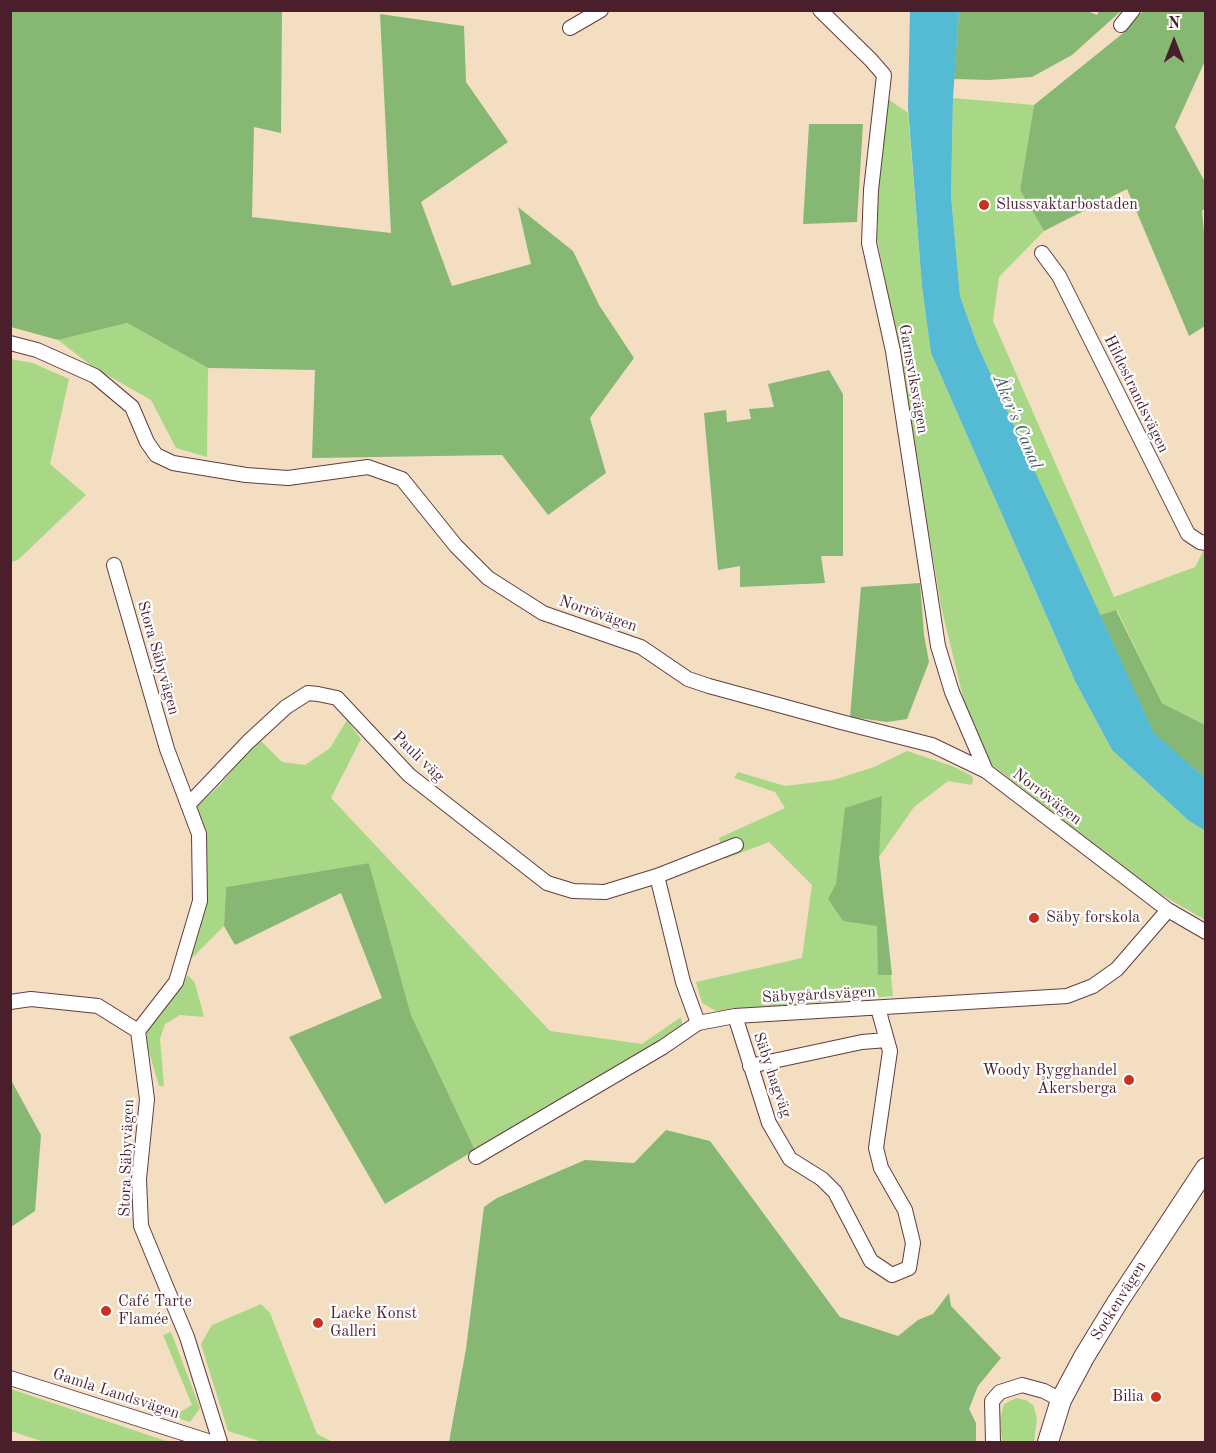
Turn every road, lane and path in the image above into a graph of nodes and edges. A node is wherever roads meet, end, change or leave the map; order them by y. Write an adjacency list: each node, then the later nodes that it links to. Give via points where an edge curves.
1 (602, 10): 5 (street)
2 (820, 10): 10 (street, Garnsviksvägen, via 884,75 869,243 893,351 938,646 952,692)
3 (1132, 10): 4 (street)
4 (1121, 24)
5 (570, 28)
6 (1042, 253): 8 (street, Hildestrandsvägen, via 1059,276 1188,534)
7 (10, 343): 10 (street, Norrövägen, via 37,350 95,376 132,407 156,455 173,463 288,478 368,467 388,473 402,479 449,538 488,578 543,613 641,647 698,683 932,745)
8 (1206, 543)
9 (114, 566): 11 (street, Stora Säbyvägen, via 167,749)
10 (986, 771): 14 (street, Norrövägen)
11 (188, 805): 13 (street, Pauli väg, via 286,707 308,693 318,694 337,698 409,775 547,883 573,891 604,892); 20 (street, Stora Säbyvägen, via 199,834 200,901 176,982)
12 (736, 845): 13 (street, Pauli väg)
13 (657, 876): 19 (street, via 683,981)
14 (1168, 910): 15 (street, Norrövägen); 17 (street, Säbygårdsvägen, via 1117,969 1093,986 1067,996)
15 (1206, 932)
16 (10, 1002): 20 (street, via 98,1006)
17 (878, 1008): 18 (street, Säbygårdsvägen); 21 (street, Säby hagväg)
18 (735, 1016): 19 (street, Säbygårdsvägen); 22 (street, Säby hagväg)
19 (698, 1023): 23 (street, Säbygårdsvägen)
20 (138, 1031): 28 (street, Stora Säbyvägen, via 147,1099 139,1179 141,1226 187,1337)
21 (887, 1040): 22 (street); 22 (street, Säby hagväg, via 890,1051 876,1148 881,1168 905,1210 913,1243 909,1268 892,1275 871,1261 836,1192 790,1159 769,1123)
22 (750, 1066)
23 (476, 1157)
24 (1206, 1168): 26 (street, Sockenvägen, via 1083,1357)
25 (10, 1378): 27 (street, Gamla Landsvägen)
26 (1061, 1400): 29 (street, via 1022,1385 1000,1392 992,1401); 30 (street, Sockenvägen)
27 (211, 1443)
28 (220, 1443)
29 (993, 1443)
30 (1048, 1443)

